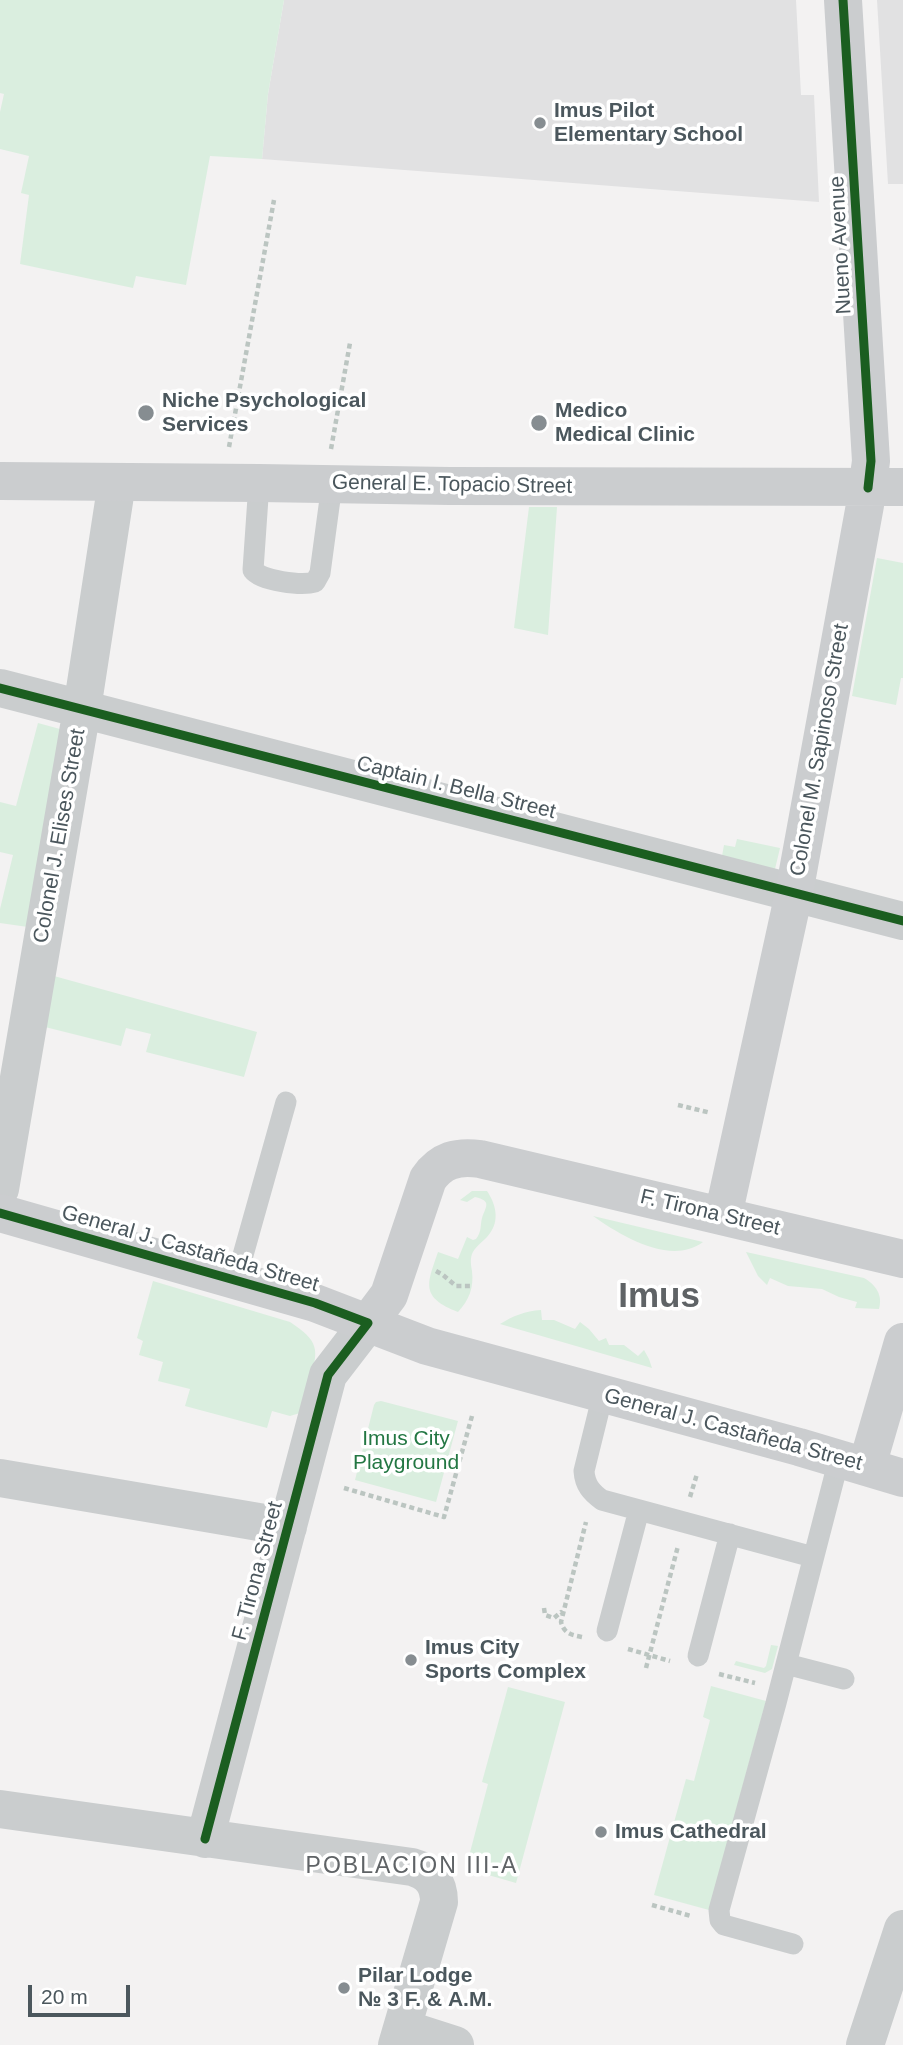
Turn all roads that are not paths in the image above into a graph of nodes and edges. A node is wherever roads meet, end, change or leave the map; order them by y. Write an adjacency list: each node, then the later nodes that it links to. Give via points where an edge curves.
1 (843, 0): 6 (main road, Nueno Avenue, via 871,461)
2 (0, 481): 3 (main road, General E. Topacio Street)
3 (117, 482): 4 (main road, General E. Topacio Street); 8 (street, Colonel J. Elises Street)
4 (241, 483): 5 (main road, General E. Topacio Street); 5 (lane, via 253,570 260,577 306,584 315,582 320,573)
5 (332, 484): 6 (main road, General E. Topacio Street)
6 (885, 488): 9 (main road, Colonel M. Sapinoso Street)
7 (0, 688): 8 (street, Captain I. Bella Street)
8 (82, 709): 9 (street, Captain I. Bella Street); 12 (street, Colonel J. Elises Street)
9 (794, 893): 10 (street, Captain I. Bella Street); 14 (main road, Colonel M. Sapinoso Street)
10 (903, 921)
11 (286, 1101): 16 (lane)
12 (0, 1189)
13 (0, 1213): 16 (main road, General J. Castañeda Street)
14 (723, 1216): 15 (main road, F. Tirona Street); 17 (main road, F. Tirona Street, via 480,1159 455,1158 428,1179 389,1296)
15 (903, 1259)
16 (236, 1280): 17 (main road, General J. Castañeda Street)
17 (368, 1323): 19 (main road, General J. Castañeda Street, via 427,1346); 24 (street, F. Tirona Street, via 328,1375)
18 (902, 1347): 20 (main road)
19 (603, 1394): 20 (main road, General J. Castañeda Street); 23 (lane, via 585,1480 602,1500)
20 (853, 1463): 22 (main road, General J. Castañeda Street); 26 (lane)
21 (0, 1478): 24 (street)
22 (903, 1478)
23 (639, 1510): 25 (lane); 27 (lane)
24 (288, 1527): 32 (street, F. Tirona Street)
25 (730, 1534): 26 (lane); 28 (lane)
26 (813, 1557): 29 (lane)
27 (607, 1631)
28 (698, 1656)
29 (786, 1664): 30 (lane); 34 (lane, via 719,1910 724,1925)
30 (844, 1679)
31 (0, 1809): 32 (street)
32 (205, 1839): 35 (street, via 427,1872 436,1885 439,1902)
33 (903, 1929): 37 (street)
34 (793, 1944)
35 (400, 2036): 36 (street)
36 (455, 2045)
37 (865, 2045)

